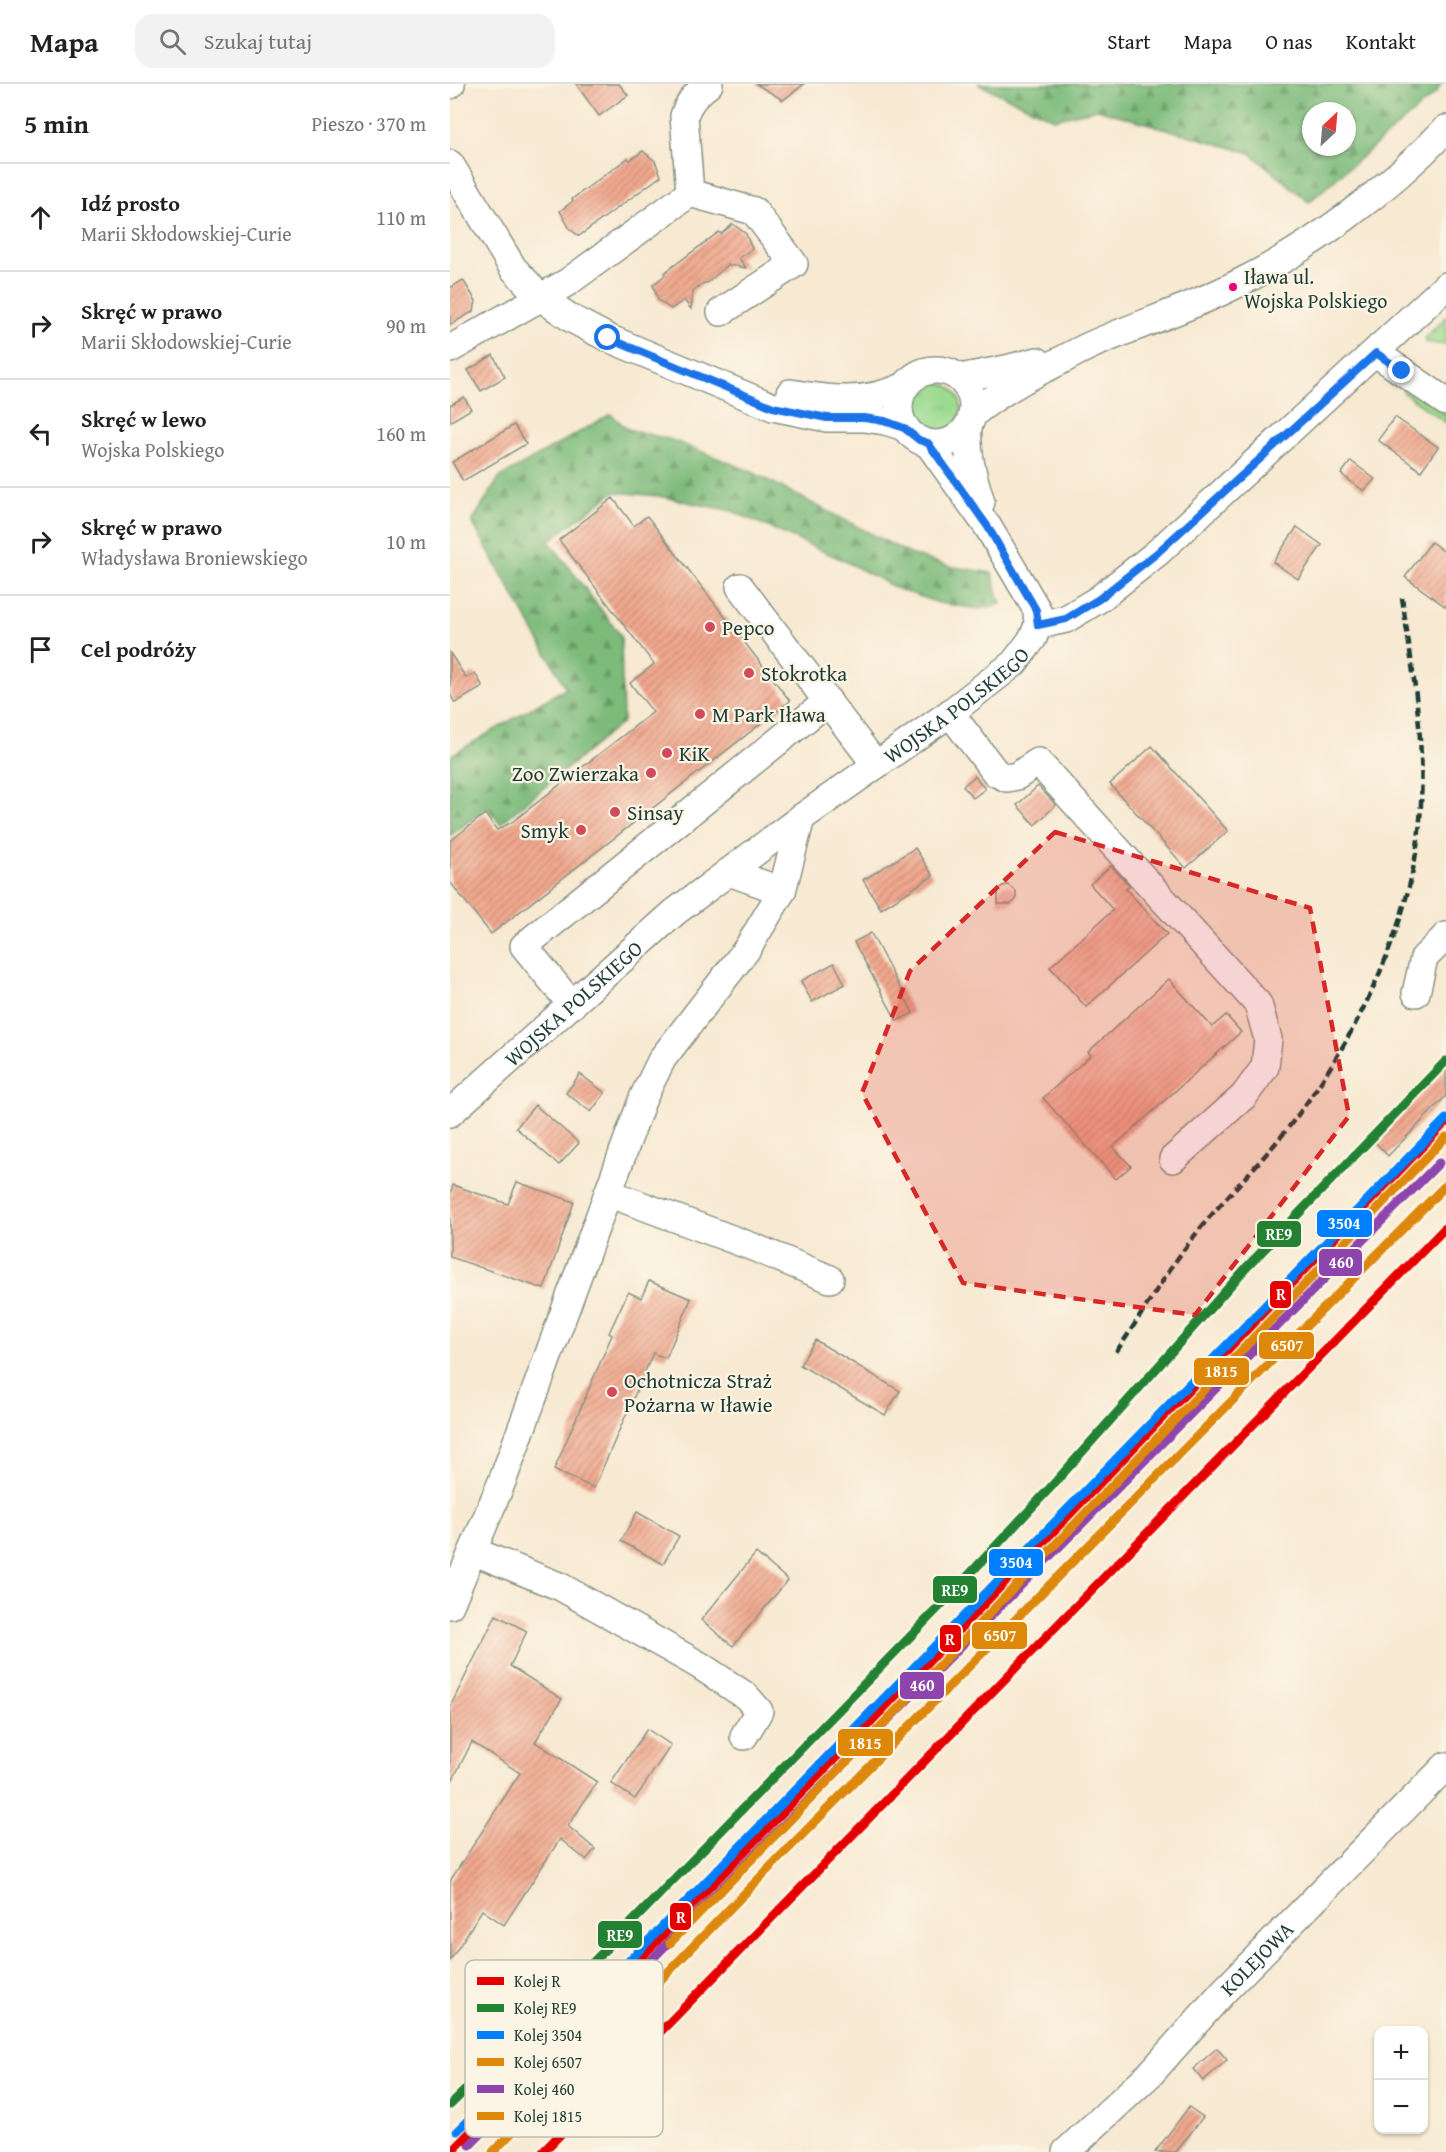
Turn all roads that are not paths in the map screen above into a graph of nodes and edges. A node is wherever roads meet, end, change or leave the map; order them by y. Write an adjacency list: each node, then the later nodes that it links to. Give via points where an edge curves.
1 (709, 84): 4 (street, via 695,94 684,116)
2 (1446, 129): 8 (street, via 1374,193 1283,259 1222,291)
3 (450, 164): 6 (street, via 513,268)
4 (690, 193): 6 (street, via 568,282); 7 (street, via 754,210 794,264)
5 (1446, 286): 10 (street, WOJSKA POLSKIEGO)
6 (540, 297): 9 (street); 12 (street, via 608,338)
7 (721, 312)
8 (1089, 346): 11 (street); 15 (street, via 1013,385 985,404)
9 (450, 349)
10 (1376, 353): 14 (street); 20 (street, WOJSKA POLSKIEGO, via 1157,553 1099,599 1066,619)
11 (960, 378): 13 (street, via 951,372 929,370); 15 (street, via 971,395)
12 (718, 383): 13 (street, via 820,398 861,399); 16 (street, via 773,407 827,418 885,421)
13 (903, 387): 16 (street, via 898,408)
14 (1446, 402)
15 (970, 421): 17 (street, via 961,435 951,441); 18 (street, via 967,446)
16 (904, 428): 17 (street)
17 (928, 443): 18 (street)
18 (988, 527): 20 (street, via 1036,610)
19 (740, 587): 21 (street)
20 (1038, 625): 22 (street, WOJSKA POLSKIEGO, via 1014,663)
21 (828, 701): 23 (street); 29 (street, via 524,946)
22 (950, 713): 23 (street, WOJSKA POLSKIEGO); 31 (street, via 996,773 1007,778 1017,776 1038,762 1258,1004 1268,1039 1265,1067 1244,1096)
23 (876, 765): 24 (street, WOJSKA POLSKIEGO)
24 (801, 818): 25 (street, WOJSKA POLSKIEGO); 26 (street)
25 (729, 872): 26 (street); 29 (street, WOJSKA POLSKIEGO, via 675,912)
26 (782, 891): 32 (street, via 747,949 662,1059)
27 (1446, 936): 28 (street, via 1424,958)
28 (1416, 993)
29 (572, 1005): 30 (street, WOJSKA POLSKIEGO)
30 (450, 1113)
31 (1173, 1159)
32 (608, 1192): 33 (street); 34 (street)
33 (830, 1279)
34 (473, 1551): 35 (street); 36 (street, via 561,1587 746,1696 759,1711)
35 (450, 1605)
36 (744, 1736)
37 (1446, 1766): 38 (street, KOLEJOWA, via 1223,1992 1151,2073)
38 (1066, 2152)

